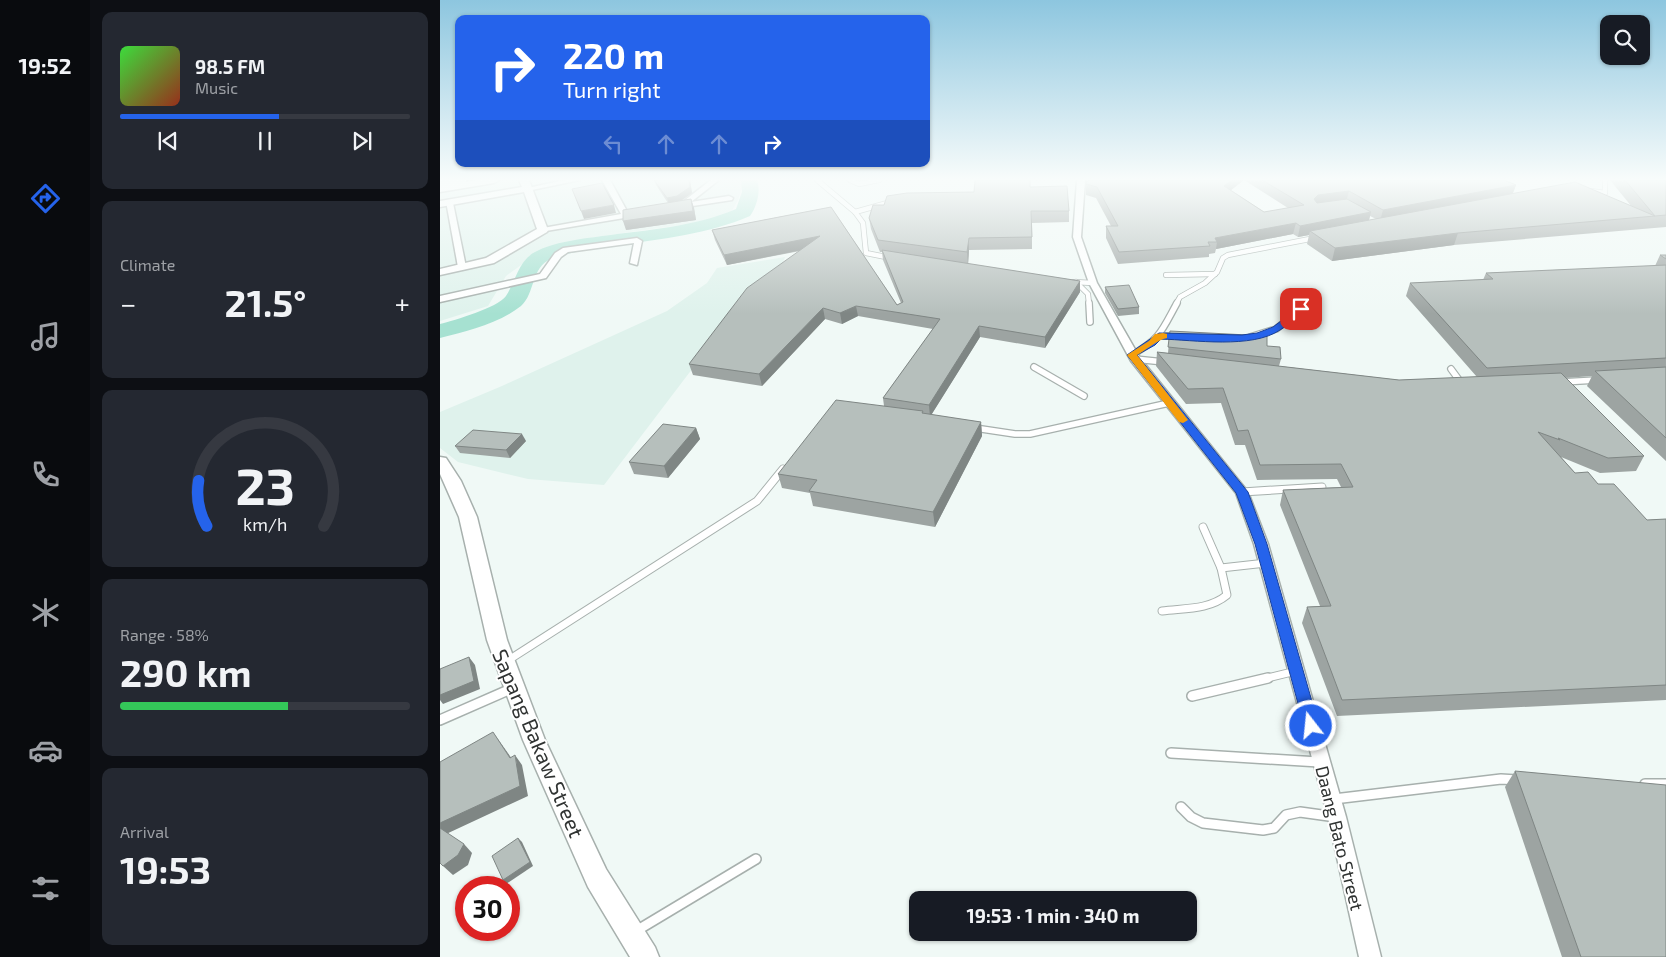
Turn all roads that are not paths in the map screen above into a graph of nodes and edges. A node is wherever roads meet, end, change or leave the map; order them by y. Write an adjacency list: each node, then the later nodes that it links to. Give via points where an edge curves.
1 (451, 225): 10 (street)
2 (541, 225): 6 (street)
3 (575, 225): 6 (street)
4 (863, 225): 8 (lane, via 866,253)
5 (1078, 225): 16 (street, Daang Bato Street, via 1077,237)
6 (543, 230): 10 (street, via 490,261)
7 (1324, 237): 12 (lane, via 1228,255)
8 (899, 259)
9 (634, 263): 17 (street, via 638,242 635,239 566,250 558,254 547,274)
10 (462, 267): 11 (street)
11 (440, 272)
12 (1215, 274): 13 (lane); 20 (lane, via 1180,297)
13 (1166, 275)
14 (1068, 282): 15 (lane)
15 (1076, 282): 16 (lane); 19 (lane, via 1089,297)
16 (1093, 283): 23 (street, Daang Bato Street)
17 (440, 299)
18 (1314, 299): 22 (lane, via 1276,329)
19 (1090, 322)
20 (1159, 336): 21 (lane); 23 (lane)
21 (1186, 337)
22 (1242, 338)
23 (1133, 357): 24 (lane); 33 (street, Daang Bato Street)
24 (1174, 364)
25 (1034, 367): 32 (lane)
26 (1451, 369): 29 (lane)
27 (1607, 380): 28 (lane)
28 (1557, 382)
29 (1464, 387): 30 (lane); 31 (lane)
30 (1472, 387)
31 (1454, 388)
32 (1084, 396)
33 (1169, 403): 34 (lane, via 1030,434); 38 (street, Daang Bato Street)
34 (968, 427)
35 (790, 461): 43 (lane, via 757,501)
36 (440, 462): 43 (street, Sapang Bakaw Street, via 453,481 468,517)
37 (1322, 487): 38 (lane)
38 (1242, 492): 40 (street, Daang Bato Street)
39 (1202, 527): 41 (lane)
40 (1266, 563): 41 (lane); 44 (street, Daang Bato Street)
41 (1221, 568): 42 (lane, via 1228,595 1223,600)
42 (1162, 611)
43 (504, 662): 45 (street, Sapang Bakaw Street)
44 (1296, 671): 46 (lane); 49 (street, Daang Bato Street)
45 (514, 688): 47 (lane); 57 (street, Sapang Bakaw Street, via 597,878)
46 (1192, 696)
47 (440, 720)
48 (1171, 753): 49 (lane)
49 (1321, 762): 53 (street, Daang Bato Street)
50 (1530, 780): 53 (lane, via 1501,779)
51 (1637, 784): 52 (lane)
52 (1666, 784)
53 (1332, 799): 55 (street, Daang Bato Street)
54 (1181, 807): 55 (lane, via 1203,823 1263,830 1274,828 1286,815 1300,812)
55 (1337, 817): 59 (street, Daang Bato Street)
56 (756, 859): 57 (lane)
57 (631, 934): 58 (street, Sapang Bakaw Street)
58 (645, 957)
59 (1370, 957)

